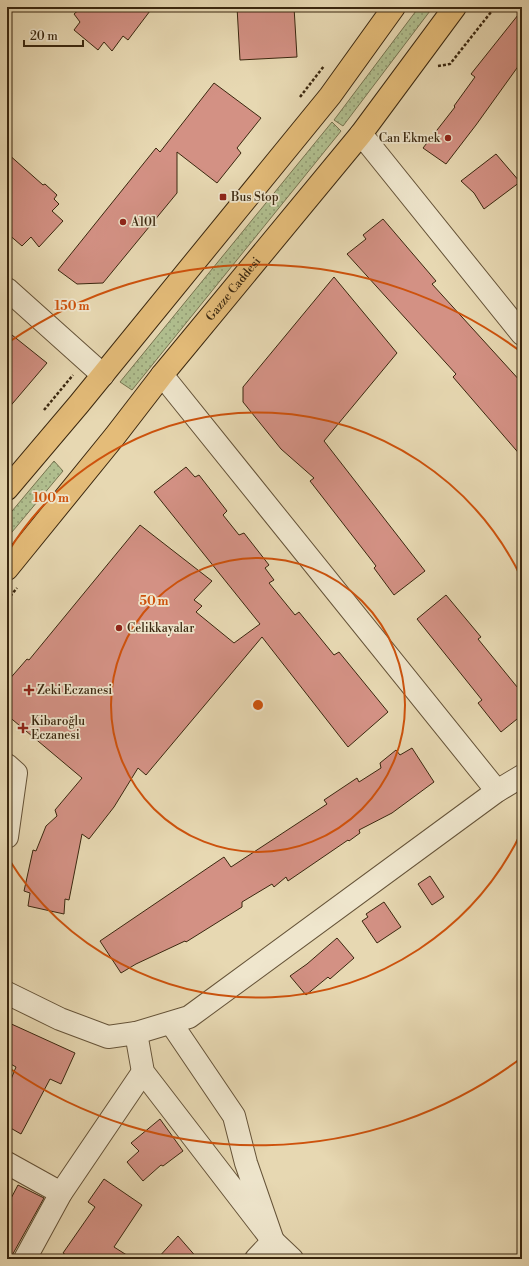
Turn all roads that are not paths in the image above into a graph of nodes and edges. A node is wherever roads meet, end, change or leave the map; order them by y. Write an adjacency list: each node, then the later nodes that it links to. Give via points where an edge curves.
1 (394, 7): 6 (main road, via 330,96)
2 (455, 7): 3 (main road, Gazze Caddesi)
3 (361, 134): 5 (street); 7 (main road, Gazze Caddesi)
4 (7, 289): 6 (street)
5 (522, 334)
6 (103, 375): 8 (main road)
7 (162, 375): 9 (main road, Gazze Caddesi); 12 (street)
8 (7, 489)
9 (7, 569)
10 (7, 766): 13 (street, via 16,773)
11 (522, 776): 12 (street)
12 (497, 791): 15 (street, via 189,1017)
13 (7, 837)
14 (7, 993): 16 (street, via 60,1019 108,1037)
15 (171, 1023): 16 (street); 20 (street, via 234,1116 246,1163)
16 (136, 1033): 17 (street)
17 (143, 1072): 19 (street); 20 (street)
18 (7, 1163): 19 (street)
19 (61, 1193): 21 (street)
20 (273, 1241): 22 (street); 23 (street)
21 (25, 1259)
22 (256, 1259)
23 (292, 1259)

